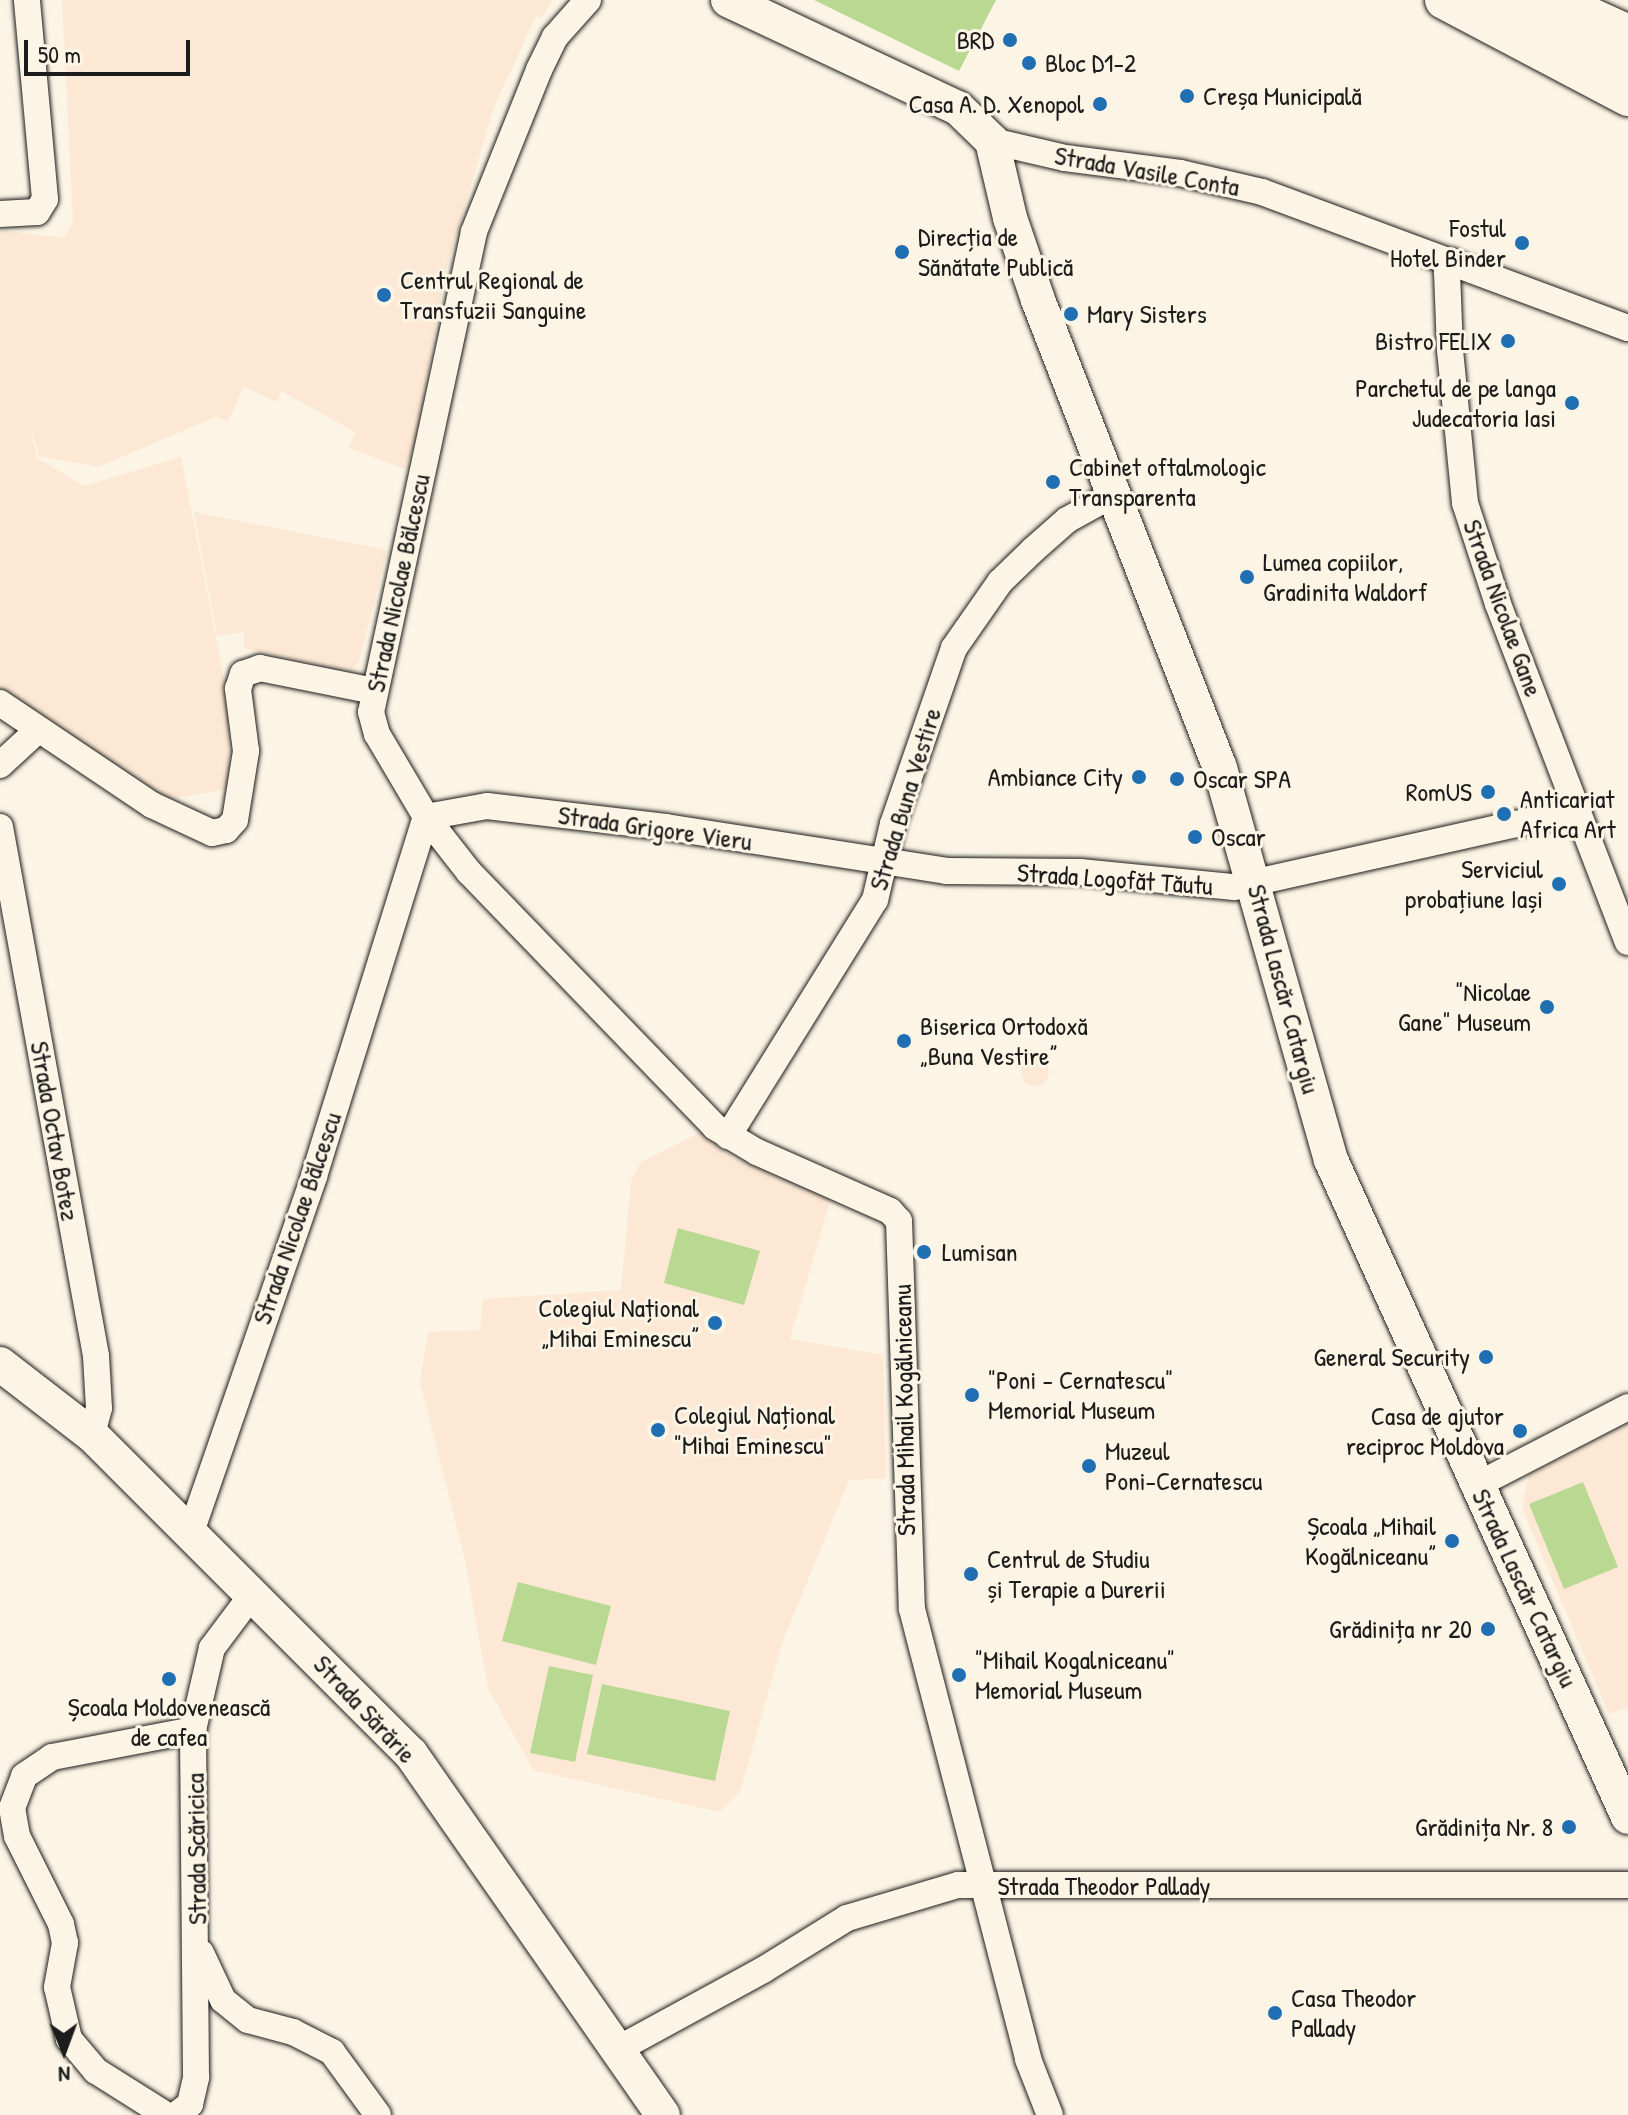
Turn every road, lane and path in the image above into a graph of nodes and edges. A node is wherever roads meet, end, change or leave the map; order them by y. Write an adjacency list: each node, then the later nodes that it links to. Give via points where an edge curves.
1 (27, 0): 13 (street, via 45,199 37,212)
2 (588, 0): 17 (street, Strada Nicolae Bălcescu, via 555,37 474,232)
3 (728, 0): 12 (street, via 958,108)
4 (1444, 0): 11 (main road)
5 (1481, 0): 10 (main road)
6 (1506, 0): 9 (main road)
7 (1549, 0): 8 (main road)
8 (1628, 36)
9 (1628, 56)
10 (1628, 69)
11 (1628, 97)
12 (992, 141): 14 (street, Strada Vasile Conta, via 1262,192); 16 (street, Strada Lascăr Catargiu, via 1019,246)
13 (0, 214)
14 (1451, 261): 15 (street, Strada Vasile Conta); 21 (street, Strada Nicolae Gane, via 1450,350 1465,503)
15 (1628, 328)
16 (1114, 494): 24 (street, Strada Buna Vestire, via 1067,520 1033,550 1000,582 954,648); 25 (street, Strada Lascăr Catargiu, via 1220,768)
17 (374, 691): 19 (street, via 260,668 243,674 238,689 246,751 235,820 226,830 212,833 152,805); 22 (street, Strada Nicolae Bălcescu, via 371,712 377,734)
18 (0, 703): 19 (street)
19 (38, 730): 20 (street)
20 (0, 765)
21 (1578, 810): 25 (street, Strada Logofăt Tăutu); 26 (street, Strada Nicolae Gane)
22 (426, 817): 24 (street, Strada Grigore Vieru, via 487,806 666,827); 27 (street, Strada Mihail Kogălniceanu, via 518,927); 32 (street, Strada Nicolae Bălcescu, via 314,1176)
23 (0, 827): 30 (street, Strada Octav Botez, via 96,1356 99,1408)
24 (884, 862): 25 (street, Strada Logofăt Tăutu, via 1234,887); 27 (street, Strada Buna Vestire, via 875,900)
25 (1256, 881): 31 (street, Strada Lascăr Catargiu, via 1331,1160)
26 (1628, 942)
27 (728, 1136): 36 (street, Strada Mihail Kogălniceanu, via 864,1198 899,1221 912,1609)
28 (0, 1364): 30 (street, Strada Sărărie)
29 (1628, 1407): 31 (street)
30 (92, 1435): 32 (street, Strada Sărărie)
31 (1477, 1485): 35 (street, Strada Lascăr Catargiu)
32 (191, 1532): 33 (street, Strada Sărărie)
33 (254, 1592): 34 (street, Strada Scăricica, via 212,1648); 39 (street, Strada Sărărie, via 411,1754)
34 (193, 1730): 38 (street, Strada Scăricica); 41 (street, via 52,1757 24,1776 12,1808 17,1836 61,1924 65,1943 57,1987 69,2039 96,2071)
35 (1628, 1817)
36 (982, 1885): 37 (street, Strada Theodor Pallady); 39 (street, Strada Theodor Pallady, via 958,1885 847,1918); 44 (street, Strada Mihail Kogălniceanu, via 1028,2059)
37 (1628, 1885)
38 (196, 1944): 42 (street, Strada Scăricica, via 196,2077 190,2104); 43 (street, via 223,2000 248,2020 293,2032 332,2052)
39 (620, 2048): 40 (street, Strada Sărărie)
40 (651, 2111)
41 (166, 2115)
42 (176, 2115)
43 (378, 2115)
44 (1050, 2115)

